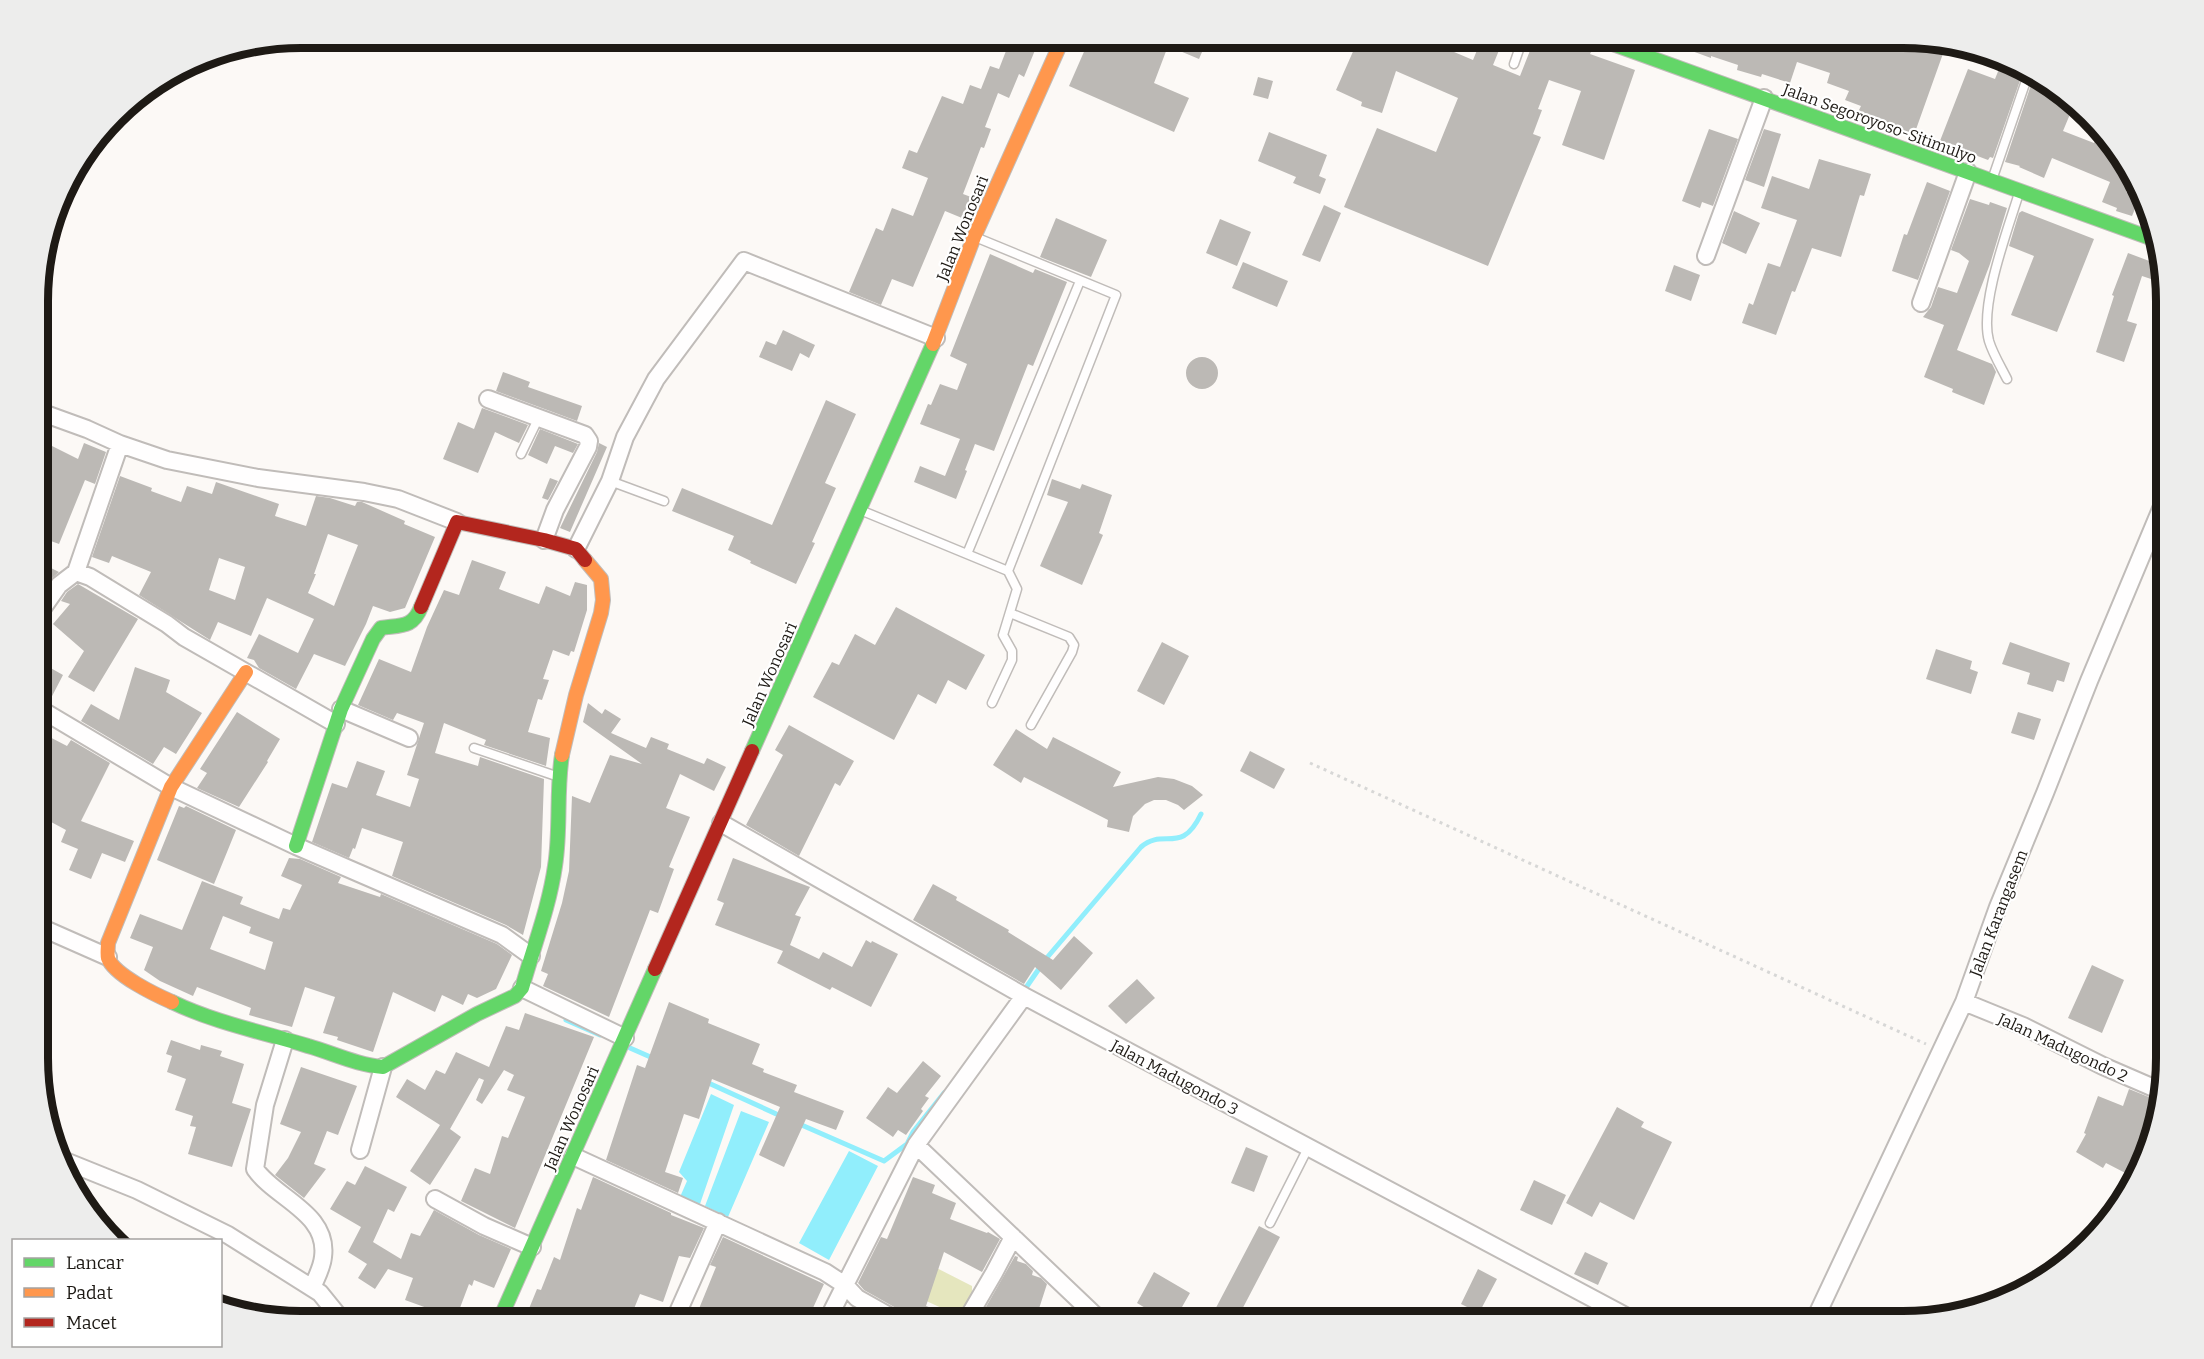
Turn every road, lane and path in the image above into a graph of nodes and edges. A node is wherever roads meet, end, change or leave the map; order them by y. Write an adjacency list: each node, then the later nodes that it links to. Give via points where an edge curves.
1 (1059, 48): 10 (main road, Jalan Wonosari)
2 (1520, 48): 4 (lane)
3 (1624, 48): 6 (main road, Jalan Segoroyoso-Sitimulyo)
4 (1514, 64)
5 (2026, 80): 8 (lane)
6 (1764, 98): 7 (main road, Jalan Segoroyoso-Sitimulyo); 12 (street)
7 (1968, 172): 8 (main road, Jalan Segoroyoso-Sitimulyo); 14 (street)
8 (1992, 180): 9 (main road, Jalan Segoroyoso-Sitimulyo)
9 (2020, 191): 11 (main road, Jalan Segoroyoso-Sitimulyo); 16 (lane, via 1995,275 1987,319 1989,341)
10 (974, 237): 13 (lane); 15 (main road, Jalan Wonosari)
11 (2148, 237)
12 (1706, 256)
13 (1080, 281): 29 (lane); 30 (lane, via 1116,295)
14 (1921, 303)
15 (936, 338): 22 (street, via 744,261 656,379 625,437); 24 (main road, Jalan Wonosari)
16 (2007, 379)
17 (488, 399): 19 (street)
18 (48, 415): 20 (street)
19 (539, 417): 21 (lane); 27 (street, via 585,435 589,441)
20 (120, 444): 26 (street, via 178,462 258,478 387,497); 31 (street)
21 (521, 454)
22 (610, 481): 23 (lane); 28 (street)
23 (664, 501)
24 (859, 510): 29 (lane); 44 (main road, Jalan Wonosari)
25 (2156, 521): 51 (street, Jalan Karangasem, via 1998,907)
26 (457, 522): 27 (main road); 37 (main road, via 417,617 409,624 381,628 372,639)
27 (544, 540): 28 (main road)
28 (576, 549): 42 (main road, via 601,579 603,600 570,719)
29 (967, 554): 30 (lane)
30 (1008, 571): 33 (lane, via 1017,589)
31 (76, 572): 32 (street, via 59,585); 34 (street)
32 (48, 601)
33 (1010, 613): 35 (lane, via 1002,635 1012,651 1012,660); 38 (lane, via 1069,637 1074,645)
34 (246, 672): 37 (street); 43 (main road)
35 (992, 703)
36 (48, 715): 43 (street)
37 (338, 716): 39 (street); 45 (main road)
38 (1031, 725)
39 (409, 738)
40 (474, 748): 42 (lane)
41 (1310, 763): 54 (path)
42 (559, 777): 47 (main road, via 555,870)
43 (171, 787): 45 (street); 48 (main road, via 108,943)
44 (721, 823): 50 (street, Jalan Madugondo 3); 53 (main road, Jalan Wonosari)
45 (296, 846): 47 (street, via 502,935)
46 (48, 931): 48 (street)
47 (531, 956): 49 (main road)
48 (108, 957): 52 (main road, via 115,968 153,993 201,1016)
49 (522, 988): 53 (street); 55 (main road, via 515,996)
50 (1024, 996): 57 (street, Jalan Madugondo 3); 58 (street)
51 (1964, 1002): 54 (street, Jalan Karangasem); 56 (street, Jalan Madugondo 2)
52 (285, 1040): 55 (main road); 68 (street, via 265,1105 255,1169 320,1230 323,1256)
53 (623, 1044): 60 (main road, Jalan Wonosari)
54 (1941, 1051): 77 (street, Jalan Karangasem)
55 (383, 1067): 59 (street)
56 (2154, 1088)
57 (1308, 1148): 64 (lane); 76 (street, Jalan Madugondo 3)
58 (914, 1149): 65 (street); 67 (street)
59 (360, 1150)
60 (573, 1156): 63 (street); 66 (main road, Jalan Wonosari)
61 (71, 1163): 68 (street, via 137,1190 228,1235)
62 (435, 1199): 66 (street)
63 (718, 1222): 67 (street); 71 (street)
64 (1270, 1223)
65 (1013, 1237): 74 (street); 75 (street)
66 (532, 1247): 70 (main road, Jalan Wonosari)
67 (845, 1285): 72 (street); 73 (street)
68 (312, 1288): 69 (street)
69 (335, 1311)
70 (504, 1311)
71 (678, 1311)
72 (831, 1311)
73 (880, 1311)
74 (972, 1311)
75 (1091, 1311)
76 (1616, 1311)
77 (1819, 1311)

